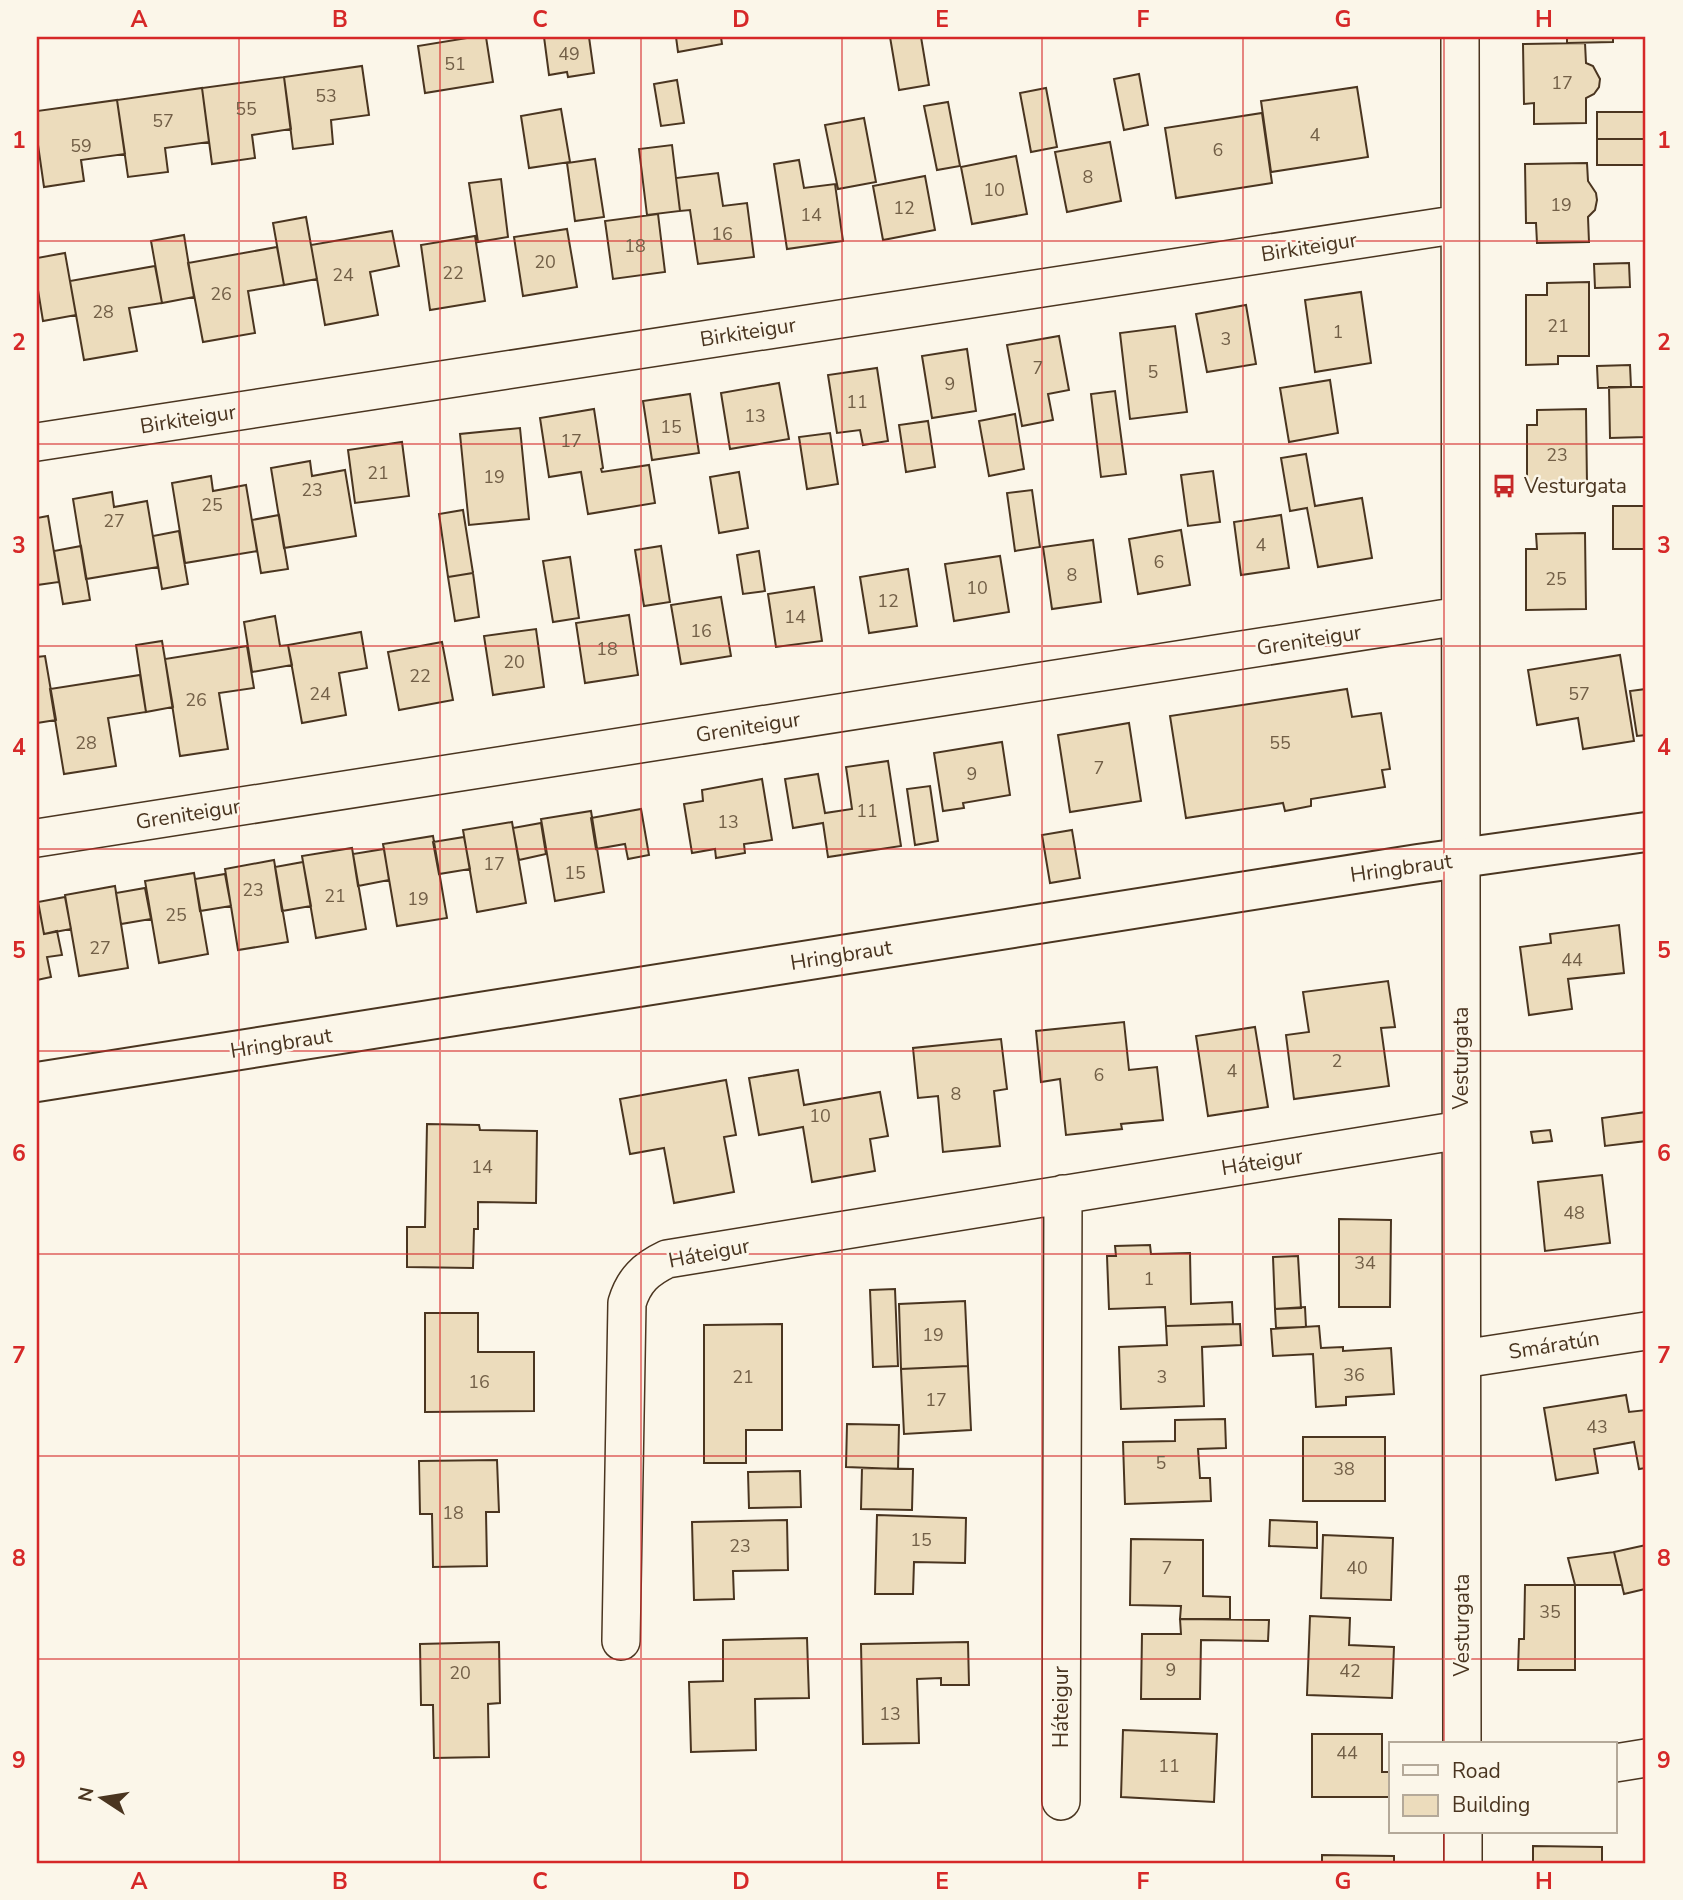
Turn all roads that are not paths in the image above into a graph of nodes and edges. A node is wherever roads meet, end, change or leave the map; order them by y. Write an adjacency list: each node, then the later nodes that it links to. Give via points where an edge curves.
1 (1460, 37): 2 (street, Vesturgata)
2 (1460, 223): 3 (street, Birkiteigur); 4 (street, Vesturgata)
3 (37, 442)
4 (1460, 616): 6 (street, Greniteigur); 7 (street, Vesturgata)
5 (1646, 832): 7 (main road, Hringbraut)
6 (37, 838)
7 (1461, 859): 8 (main road, Hringbraut); 9 (street, Vesturgata)
8 (37, 1082)
9 (1461, 1130): 10 (street, Háteigur); 12 (street, Vesturgata)
10 (1063, 1194): 13 (street, Háteigur, via 667,1259 639,1277 626,1310); 17 (street, Háteigur)
11 (1646, 1331): 12 (street, Smáratún)
12 (1462, 1359): 14 (street, Vesturgata)
13 (621, 1641)
14 (1462, 1742)
15 (1646, 1758): 16 (street)
16 (1616, 1763)
17 (1061, 1801)
18 (1462, 1834): 19 (street)
19 (1462, 1863)

